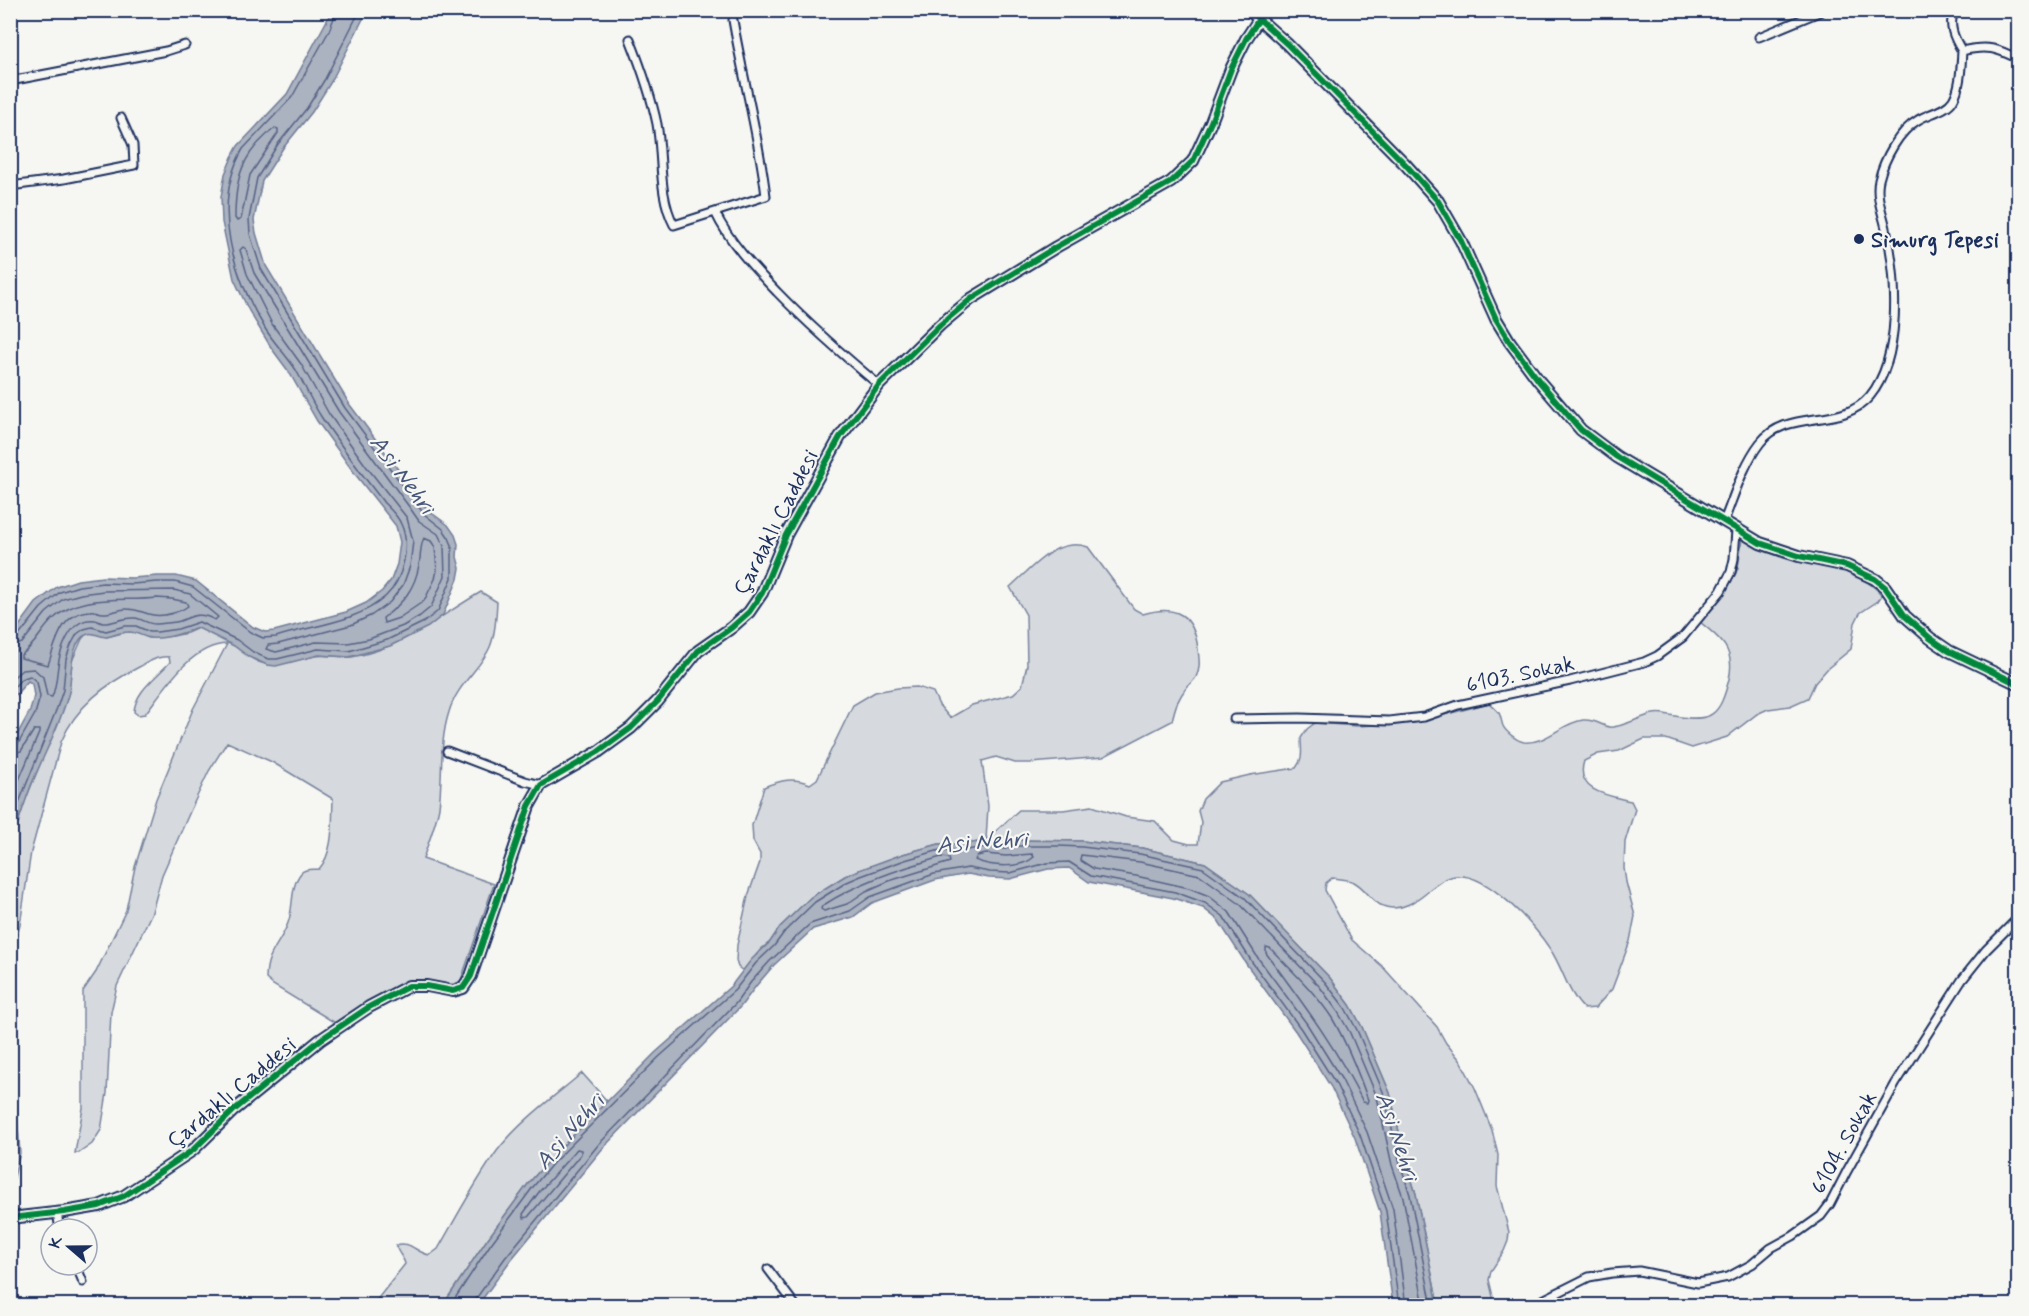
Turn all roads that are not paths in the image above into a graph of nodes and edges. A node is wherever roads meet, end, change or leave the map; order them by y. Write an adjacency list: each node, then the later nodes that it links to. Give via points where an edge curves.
1 (1249, 10): 4 (street)
2 (1824, 10): 6 (street)
3 (1953, 10): 9 (street, via 1953,37)
4 (1259, 19): 15 (street, Çardaklı Caddesi, via 1231,69 1193,161 1171,182 971,299); 16 (street, via 1438,201 1510,342 1581,430 1617,457)
5 (733, 20): 14 (street, via 762,157 766,196)
6 (1760, 37)
7 (630, 39): 14 (street, via 657,122 669,216 674,225)
8 (185, 45): 11 (street)
9 (1962, 51): 10 (street, via 2000,49); 16 (street, via 1952,102 1917,120 1905,131 1879,180 1895,300 1882,376 1858,408 1829,418 1792,423 1761,441)
10 (2019, 59)
11 (10, 81)
12 (121, 118): 13 (street, via 133,145 134,165)
13 (10, 186)
14 (715, 212): 15 (street, via 759,273 807,324)
15 (879, 386): 21 (street, Çardaklı Caddesi, via 831,451 789,529 762,593 748,612 698,651 631,728)
16 (1724, 521): 17 (street)
17 (1736, 530): 18 (street, via 1777,550 1862,572 1885,587 1905,616 1930,638); 19 (street, 6103. Sokak, via 1727,582 1683,638 1644,662 1458,705 1424,717)
18 (2019, 684)
19 (1234, 719)
20 (447, 751): 21 (street)
21 (541, 785): 23 (street, Çardaklı Caddesi, via 529,806 471,976 463,988 402,988 338,1027 233,1111 194,1150 124,1196 99,1206)
22 (2019, 918): 30 (street, 6104. Sokak, via 1962,980 1896,1083 1821,1216 1728,1278 1698,1283 1639,1271 1612,1273 1589,1277)
23 (57, 1213): 24 (street); 25 (street, Çardaklı Caddesi)
24 (58, 1217)
25 (10, 1218)
26 (768, 1269): 29 (street)
27 (81, 1277): 28 (street)
28 (83, 1282)
29 (796, 1305)
30 (1532, 1305)

